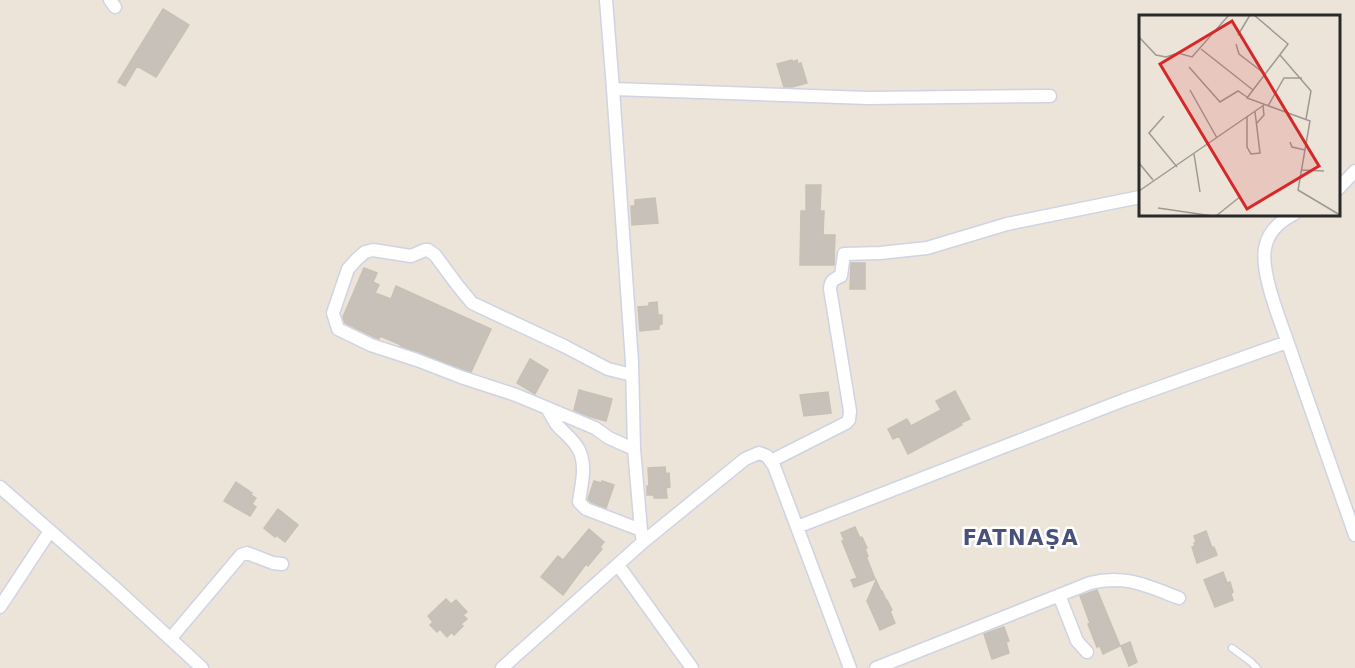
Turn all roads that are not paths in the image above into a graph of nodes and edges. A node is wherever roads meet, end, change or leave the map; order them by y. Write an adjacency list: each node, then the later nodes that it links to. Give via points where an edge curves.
1 (606, 0): 2 (street)
2 (614, 89): 3 (street, via 868,98); 9 (street)
3 (1050, 96)
4 (1355, 171): 5 (street)
5 (1340, 187)
6 (1139, 197): 12 (street, via 1007,224 927,248 844,254 841,276 832,281 830,289 849,420)
7 (1291, 216): 8 (street, via 1276,226 1265,246 1267,278)
8 (1287, 342): 14 (street, via 1124,400); 16 (street)
9 (632, 375): 10 (street, via 608,369 472,303 428,250 411,256 373,250 365,252 348,269 333,313 338,329 371,345); 11 (street)
10 (547, 408): 11 (street); 17 (street, via 580,452 583,470 579,502)
11 (634, 449): 17 (street)
12 (771, 461): 14 (street); 17 (street, via 759,453 745,459)
13 (0, 487): 15 (street)
14 (797, 527): 29 (street)
15 (50, 531): 22 (street); 23 (street)
16 (1355, 535)
17 (642, 536): 19 (street)
18 (282, 564): 23 (street, via 247,553 241,555)
19 (618, 565): 27 (street); 28 (street)
20 (1059, 595): 21 (street, via 1111,579 1147,585); 25 (street, via 1077,641); 30 (street)
21 (1179, 598)
22 (0, 607)
23 (171, 638): 26 (street)
24 (1232, 648): 31 (lane)
25 (1087, 652)
26 (202, 668)
27 (502, 668)
28 (692, 668)
29 (850, 668)
30 (876, 668)
31 (1257, 668)

